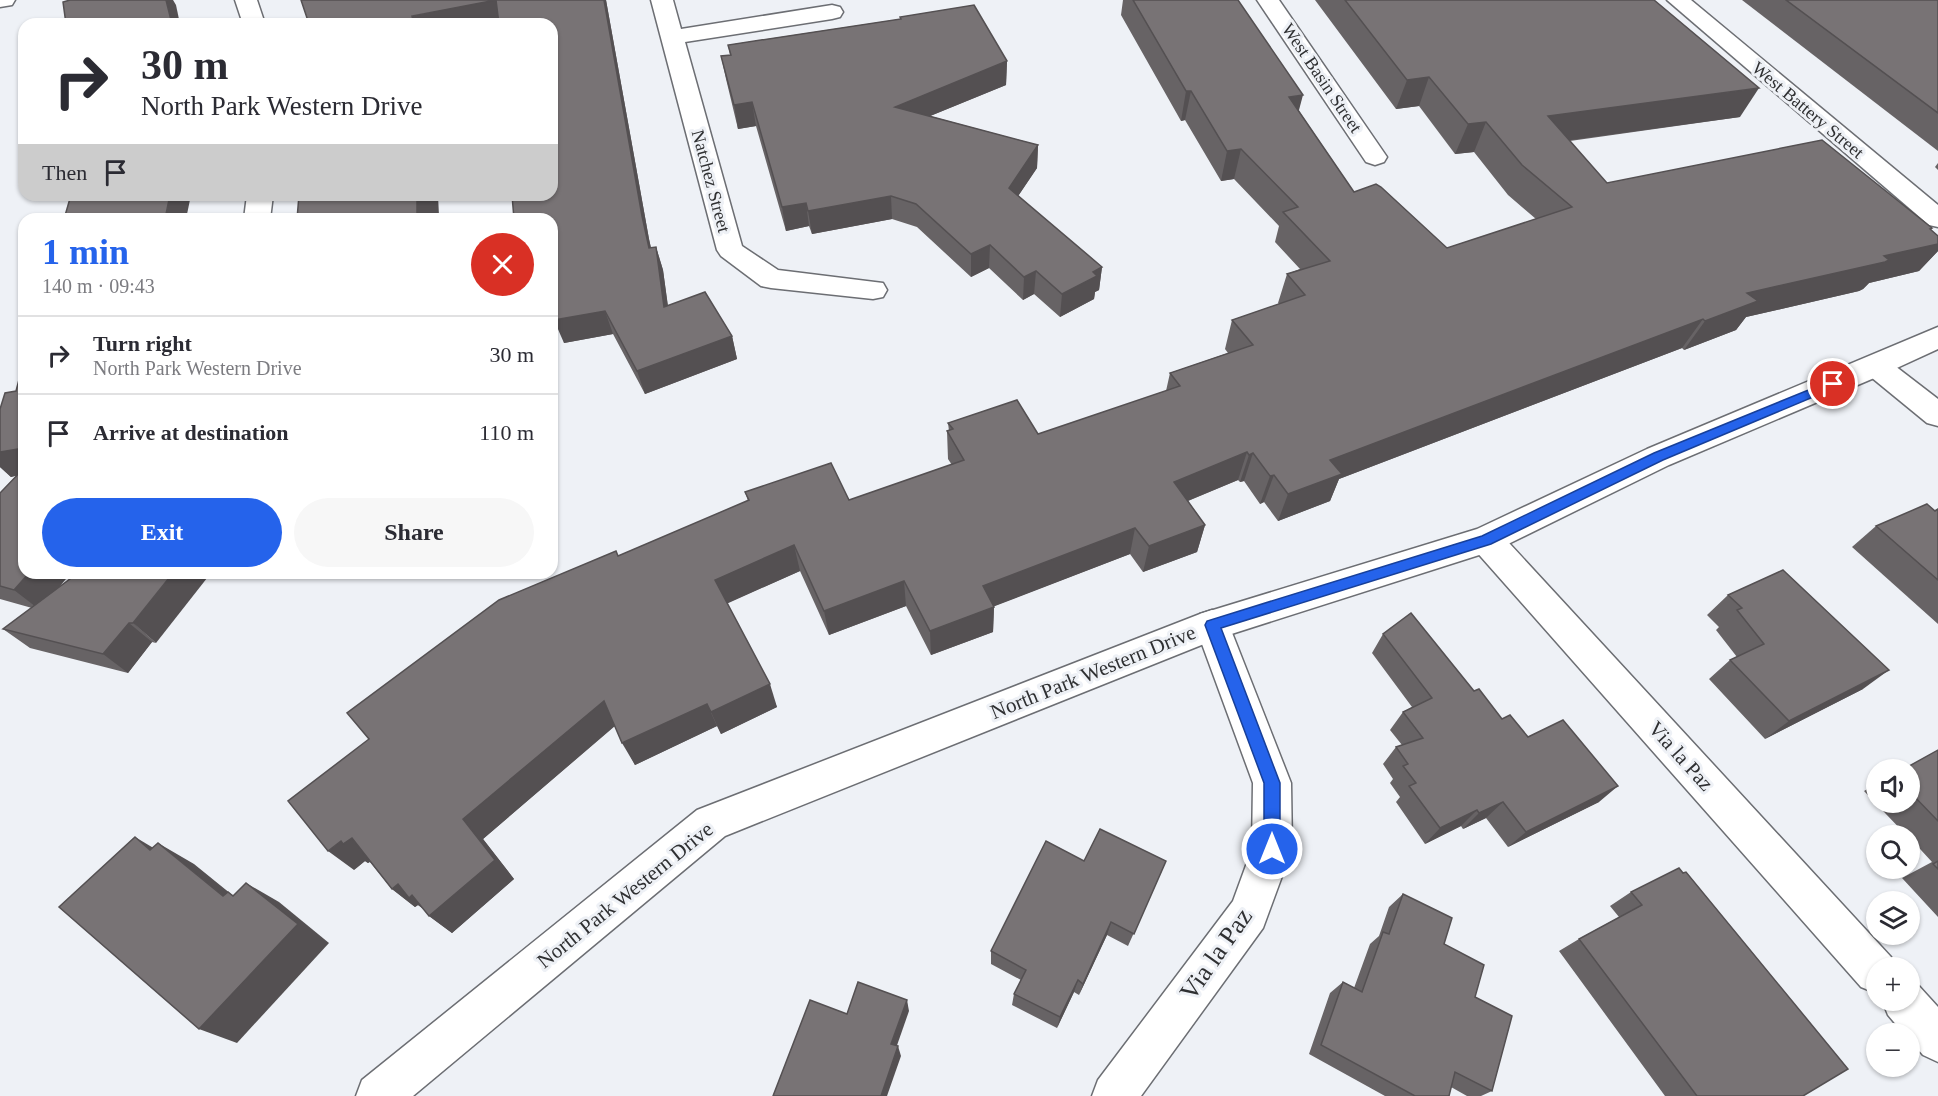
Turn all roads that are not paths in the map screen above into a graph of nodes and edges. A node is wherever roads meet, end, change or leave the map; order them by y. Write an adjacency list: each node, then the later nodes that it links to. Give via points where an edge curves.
1 (4, 0): 6 (street)
2 (246, 0): 8 (street)
3 (662, 0): 9 (street, Natchez Street)
4 (1269, 0): 10 (street, West Basin Street)
5 (1678, 0): 11 (street, West Battery Street)
6 (0, 1)
7 (832, 12): 9 (street)
8 (252, 18)
9 (673, 37): 12 (street, Natchez Street, via 730,250 771,279)
10 (1375, 157)
11 (1938, 219)
12 (873, 290)
13 (1938, 338): 14 (street, North Park Western Drive)
14 (1876, 366): 15 (street); 16 (street, North Park Western Drive, via 1658,457)
15 (1938, 415)
16 (1486, 540): 17 (street, North Park Western Drive); 18 (street, Via la Paz)
17 (1212, 625): 21 (street, North Park Western Drive, via 711,823); 22 (street, Via la Paz, via 1272,783 1272,849 1249,914)
18 (1866, 961)
19 (1913, 1011): 20 (street)
20 (1938, 1040)
21 (378, 1095)
22 (1114, 1096)

